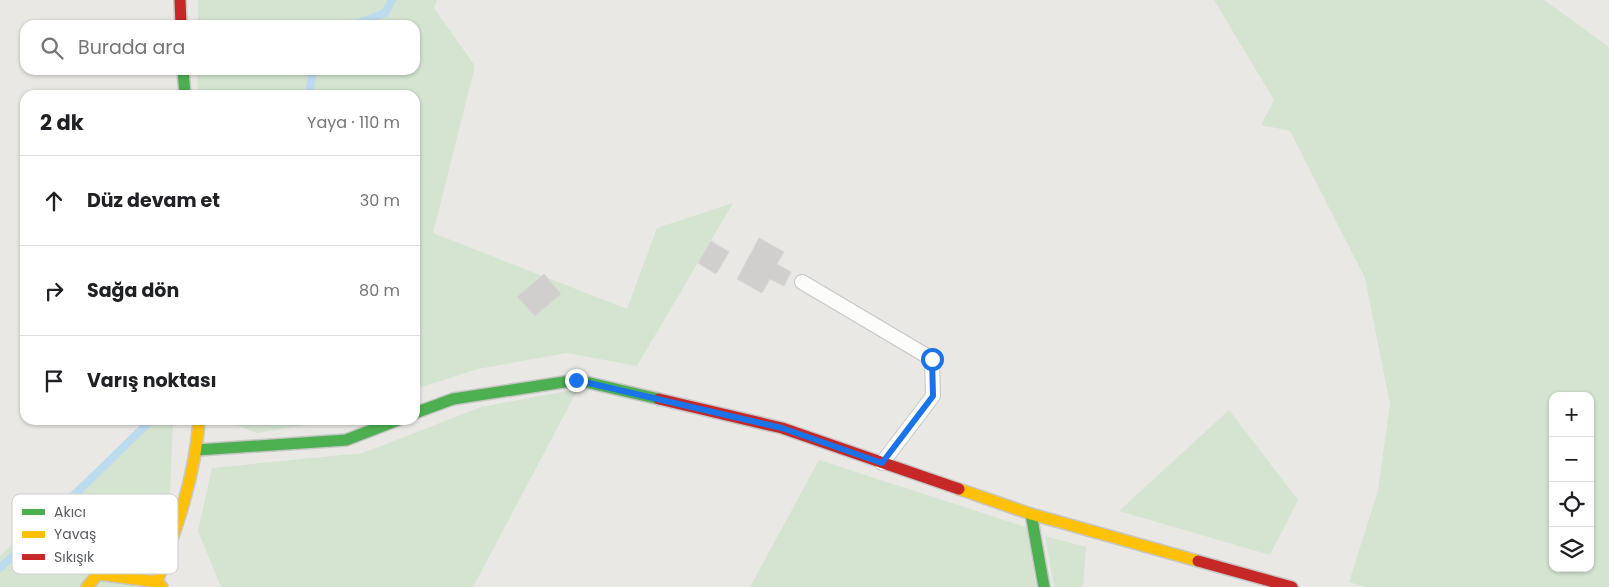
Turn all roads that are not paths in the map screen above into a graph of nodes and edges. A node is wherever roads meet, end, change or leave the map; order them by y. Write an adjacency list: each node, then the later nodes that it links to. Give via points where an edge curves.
1 (180, 0): 2 (street)
2 (181, 20)
3 (184, 75): 4 (street)
4 (185, 90)
5 (802, 282): 10 (lane, via 932,359 933,396)
6 (420, 411): 10 (street, via 453,399 576,380 782,428)
7 (199, 425): 9 (street)
8 (385, 425): 9 (street, via 346,440)
9 (197, 450): 12 (street)
10 (882, 463): 11 (street)
11 (1031, 514): 15 (street); 16 (street)
12 (178, 526)
13 (158, 585): 14 (street, via 98,574)
14 (87, 587)
15 (1044, 587)
16 (1292, 587)

